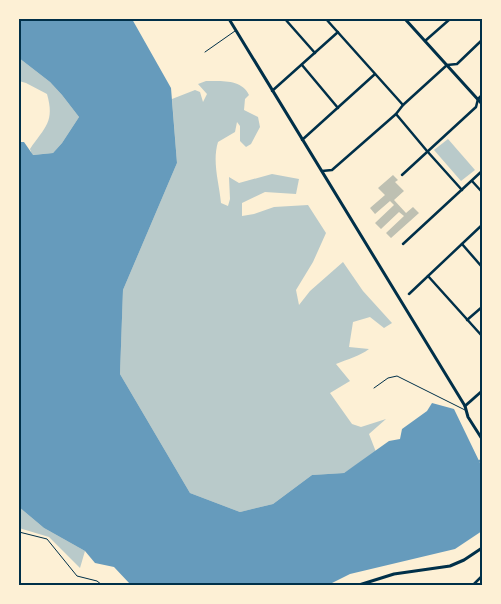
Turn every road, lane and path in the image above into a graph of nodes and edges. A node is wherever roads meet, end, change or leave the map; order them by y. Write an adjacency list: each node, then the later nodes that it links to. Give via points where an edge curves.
1 (234, 19): 6 (street)
2 (285, 19): 12 (street)
3 (326, 19): 8 (street)
4 (405, 19): 10 (street)
5 (450, 19): 10 (street)
6 (230, 20): 7 (street)
7 (236, 30): 11 (lane); 16 (street)
8 (338, 32): 12 (street); 15 (street)
9 (482, 40): 14 (street, via 457,64)
10 (425, 41): 14 (street)
11 (205, 52)
12 (315, 53): 13 (street)
13 (302, 65): 16 (street); 21 (street)
14 (447, 65): 18 (street); 20 (street)
15 (374, 74): 20 (street); 21 (street)
16 (272, 92): 23 (street)
17 (482, 95): 18 (street)
18 (478, 99): 19 (street); 24 (street, via 476,106)
19 (482, 104)
20 (403, 106): 22 (street)
21 (338, 108): 23 (street)
22 (396, 114): 24 (street); 25 (street, via 332,170)
23 (302, 140): 25 (street)
24 (427, 152): 27 (street); 29 (street)
25 (320, 171): 42 (street)
26 (482, 171): 28 (street)
27 (402, 175)
28 (472, 180): 29 (street); 30 (street)
29 (462, 190): 32 (street)
30 (482, 192)
31 (482, 225): 33 (street)
32 (403, 244)
33 (462, 244): 34 (street); 35 (street)
34 (482, 267)
35 (428, 276): 36 (street); 38 (street)
36 (409, 294)
37 (482, 307): 38 (street)
38 (467, 320): 39 (street)
39 (482, 336)
40 (374, 388): 43 (lane, via 397,376)
41 (482, 392): 42 (street)
42 (465, 406): 43 (street)
43 (466, 410): 44 (street)
44 (482, 440)
45 (19, 532): 49 (path, via 47,539 78,576)
46 (482, 548): 50 (street, via 450,566 394,574)
47 (482, 576): 48 (street)
48 (477, 582): 51 (street); 52 (lane)
49 (102, 585)
50 (359, 585)
51 (473, 585)
52 (480, 585)

